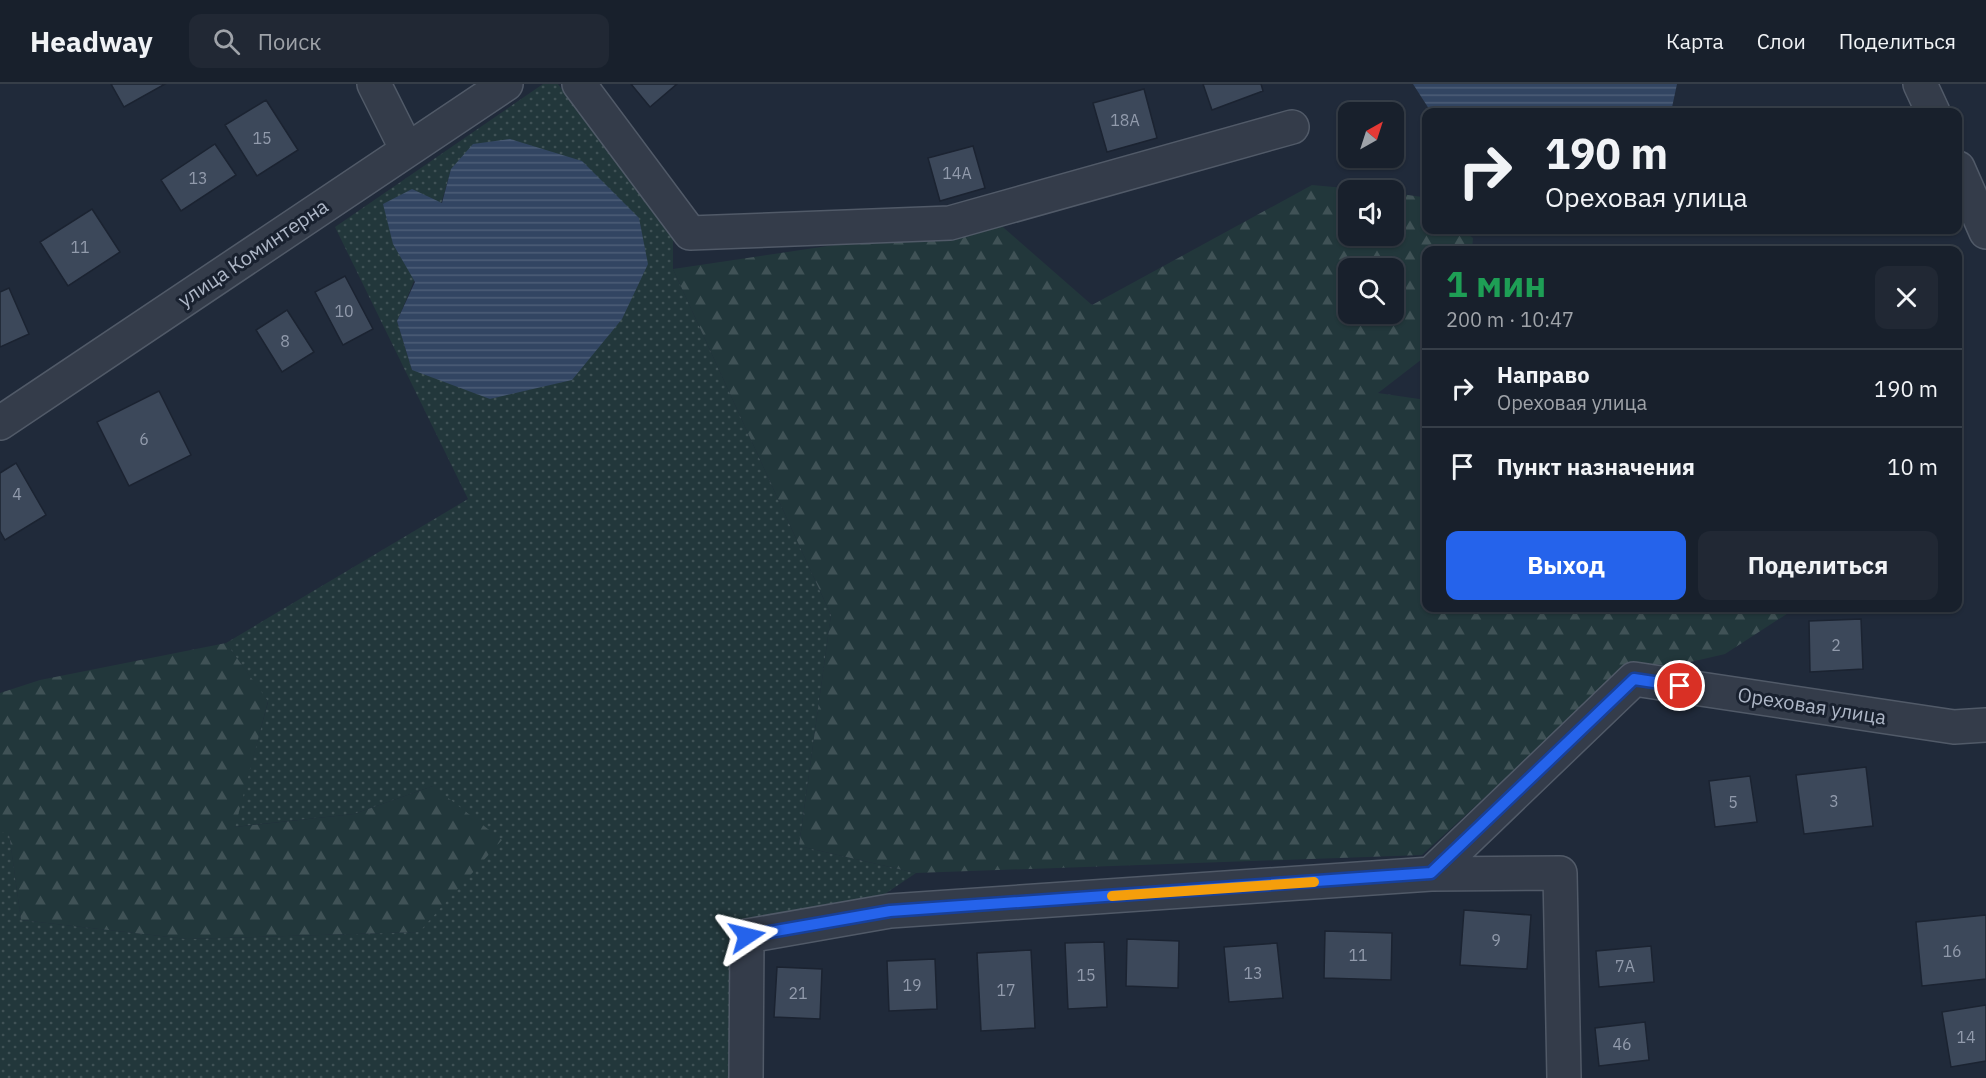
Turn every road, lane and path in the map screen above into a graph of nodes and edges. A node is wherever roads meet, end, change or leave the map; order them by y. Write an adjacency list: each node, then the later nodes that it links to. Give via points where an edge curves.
1 (374, 84): 7 (street)
2 (506, 84): 7 (street, улица Коминтерна)
3 (579, 84): 6 (street, via 690,233 951,223)
4 (1920, 84): 5 (street)
5 (1931, 108)
6 (1292, 127)
7 (407, 150): 10 (street, улица Коминтерна)
8 (1962, 177): 9 (street)
9 (1986, 232)
10 (0, 423)
11 (1986, 725): 12 (street, Ореховая улица, via 1954,727 1634,679)
12 (1431, 873): 13 (street, via 890,911 747,936); 14 (street, via 1560,873)
13 (746, 1078)
14 (1564, 1078)

